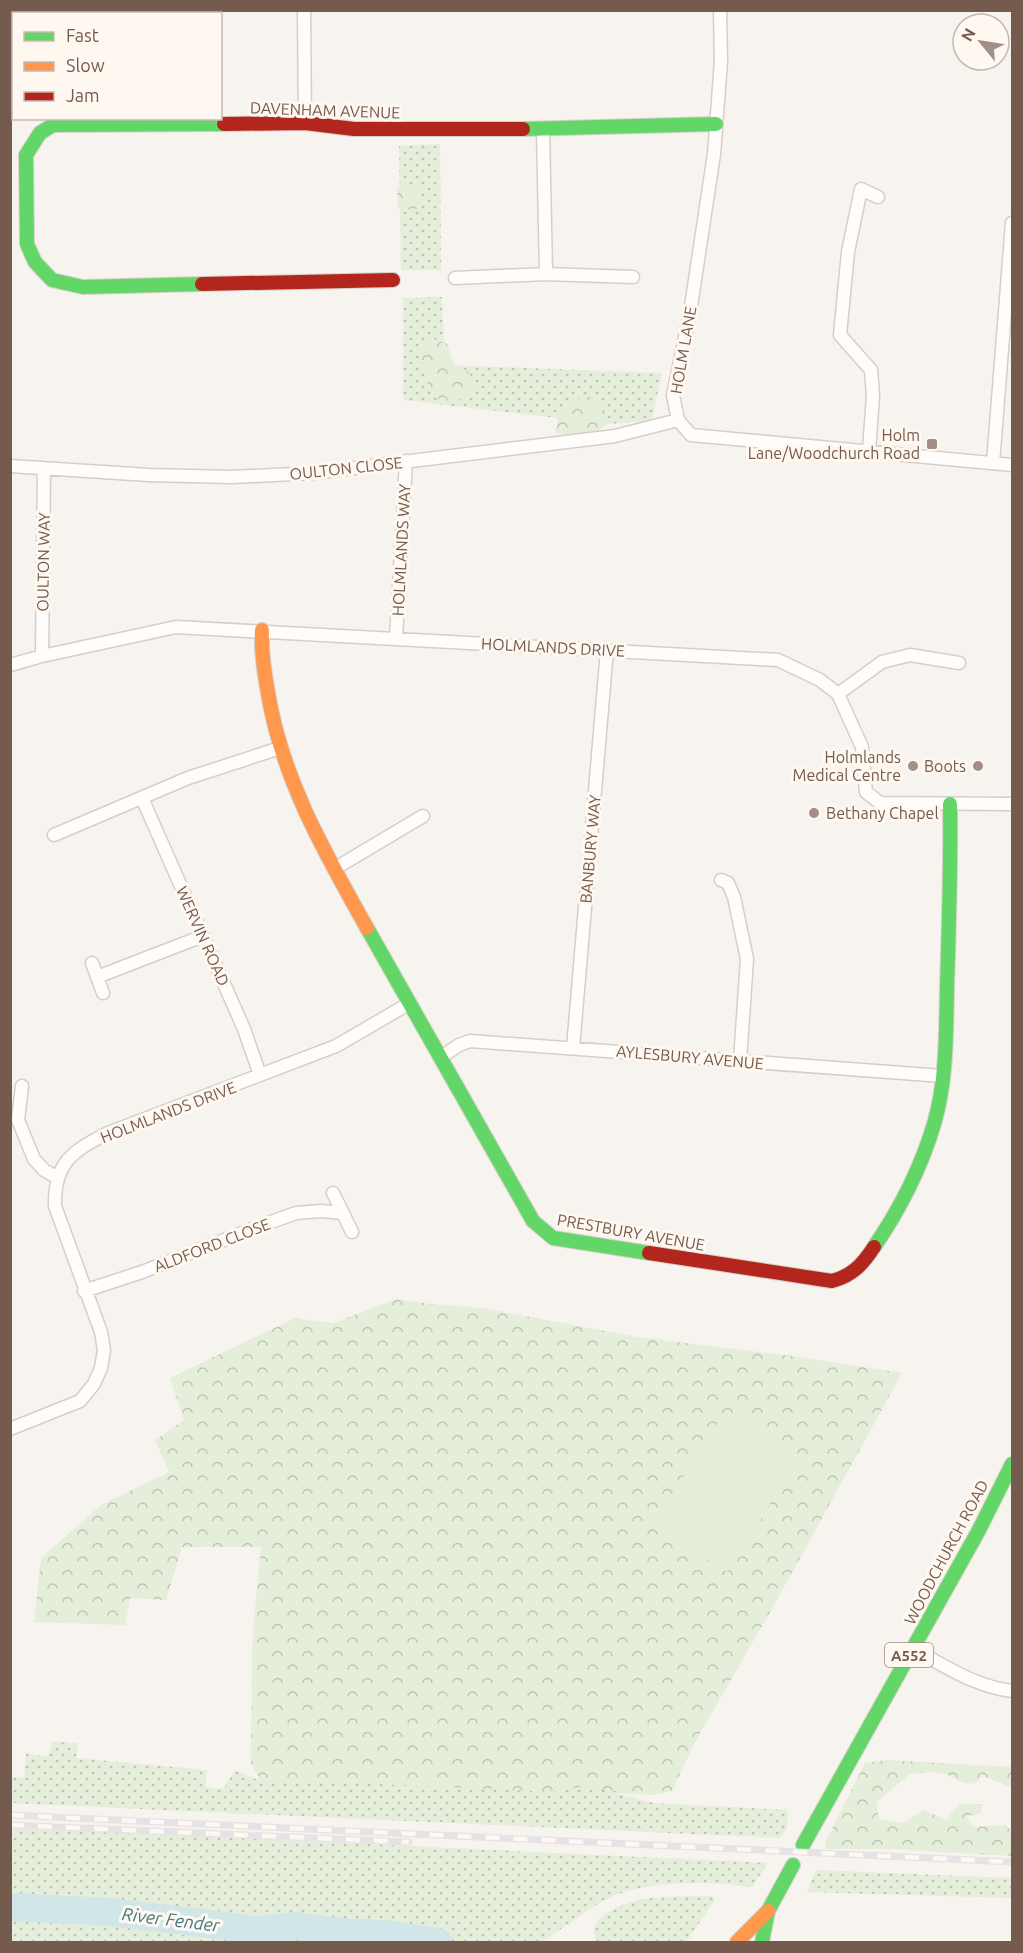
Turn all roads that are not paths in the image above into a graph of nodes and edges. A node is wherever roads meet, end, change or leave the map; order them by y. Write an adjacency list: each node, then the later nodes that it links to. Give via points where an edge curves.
1 (304, 10): 4 (street)
2 (720, 10): 5 (street, HOLM LANE)
3 (118, 121): 4 (main road, DAVENHAM AVENUE); 12 (main road, DAVENHAM AVENUE, via 54,125 40,133 26,155 27,244 35,262 52,280 83,287)
4 (305, 123): 6 (main road, DAVENHAM AVENUE, via 354,129)
5 (716, 124): 6 (main road, DAVENHAM AVENUE); 13 (street, HOLM LANE, via 690,313 673,395)
6 (543, 129): 9 (street)
7 (878, 197): 14 (street, via 861,189 848,252 840,335 872,370)
8 (1012, 223): 16 (street)
9 (546, 274): 10 (street); 11 (street)
10 (633, 276)
11 (455, 278)
12 (393, 280)
13 (678, 420): 14 (street, via 691,435); 15 (street, OULTON CLOSE, via 615,436)
14 (869, 450): 16 (street)
15 (406, 461): 19 (street, OULTON CLOSE, via 313,473 232,477); 21 (street, HOLMLANDS WAY)
16 (993, 463): 17 (street)
17 (1012, 465)
18 (10, 466): 19 (street, OULTON CLOSE)
19 (44, 468): 23 (street, OULTON WAY)
20 (262, 630): 21 (street, HOLMLANDS DRIVE); 23 (street, HOLMLANDS DRIVE, via 176,627); 27 (main road, PRESTBURY AVENUE, via 261,653)
21 (396, 638): 22 (street, HOLMLANDS DRIVE)
22 (607, 650): 26 (street, HOLMLANDS DRIVE, via 778,660 820,680); 40 (street, BANBURY WAY)
23 (42, 656): 25 (street, HOLMLANDS DRIVE)
24 (962, 662): 26 (street, via 909,655 882,663)
25 (10, 665)
26 (838, 694): 29 (street, via 862,747 866,792 880,803)
27 (280, 748): 28 (street, via 188,778); 33 (main road, PRESTBURY AVENUE, via 299,800)
28 (142, 798): 32 (street); 35 (street, WERVIN ROAD)
29 (951, 804): 30 (street); 44 (main road, PRESTBURY AVENUE, via 951,916)
30 (1012, 804)
31 (423, 816): 33 (street)
32 (54, 835)
33 (334, 869): 39 (main road, PRESTBURY AVENUE)
34 (727, 879): 42 (street, via 747,959)
35 (203, 936): 37 (street); 43 (street, WERVIN ROAD)
36 (92, 963): 37 (street)
37 (97, 977): 38 (street)
38 (103, 993)
39 (410, 1003): 41 (main road, PRESTBURY AVENUE); 43 (street, HOLMLANDS DRIVE, via 336,1046)
40 (573, 1048): 41 (street, AYLESBURY AVENUE, via 470,1041); 42 (street, AYLESBURY AVENUE)
41 (441, 1057): 44 (main road, PRESTBURY AVENUE, via 533,1221 553,1238 832,1281 848,1278 866,1259 903,1200 937,1110)
42 (740, 1060): 44 (street, AYLESBURY AVENUE)
43 (260, 1076): 46 (street, HOLMLANDS DRIVE, via 90,1142 67,1159)
44 (943, 1076)
45 (22, 1086): 46 (street, via 18,1120 34,1159)
46 (58, 1178): 50 (street, HOLMLANDS DRIVE, via 55,1206)
47 (333, 1193): 48 (street)
48 (343, 1213): 49 (street); 50 (street, ALDFORD CLOSE, via 296,1214)
49 (352, 1232)
50 (84, 1291): 51 (street, HOLMLANDS DRIVE, via 104,1350 94,1384 80,1401)
51 (10, 1429)
52 (1012, 1464): 53 (main road, WOODCHURCH ROAD / A552)
53 (1006, 1492): 54 (main road, WOODCHURCH ROAD / A552)
54 (913, 1649): 55 (street, via 975,1682); 56 (main road, WOODCHURCH ROAD / A552)
55 (1012, 1691)
56 (803, 1845)
57 (793, 1865): 58 (main road)
58 (768, 1911): 59 (main road); 60 (main road)
59 (737, 1942)
60 (762, 1942)

